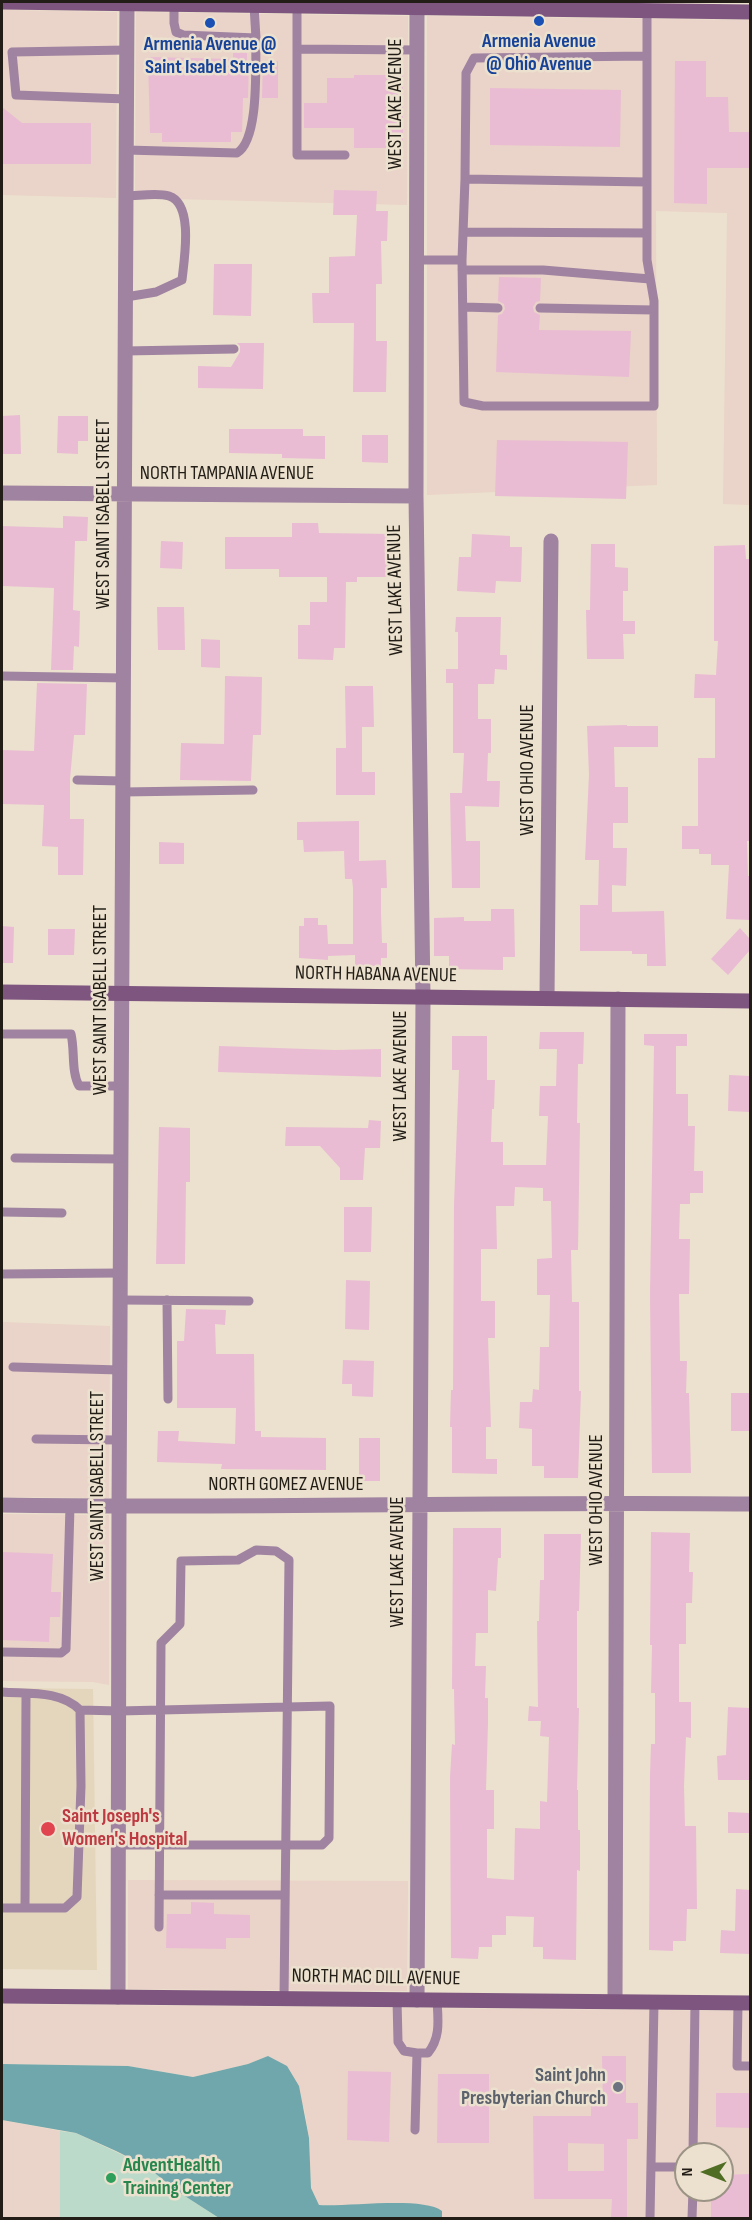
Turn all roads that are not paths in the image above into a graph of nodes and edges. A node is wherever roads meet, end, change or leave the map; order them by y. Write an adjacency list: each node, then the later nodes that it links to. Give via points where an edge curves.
1 (2, 2): 2 (street)
2 (34, 2): 3 (street)
3 (110, 3): 5 (street)
4 (151, 3): 5 (street); 9 (street)
5 (127, 4): 18 (street, WEST SAINT ISABELL STREET)
6 (228, 4): 9 (street); 12 (street)
7 (280, 4): 12 (street); 13 (street)
8 (320, 4): 10 (street); 13 (street)
9 (174, 5): 16 (lane, via 176,32 183,35)
10 (417, 5): 11 (street); 19 (street, WEST LAKE AVENUE)
11 (552, 5): 14 (street)
12 (254, 6): 16 (lane)
13 (297, 6): 17 (lane)
14 (647, 10): 15 (street); 20 (lane)
15 (750, 12)
16 (256, 38): 22 (lane, via 253,114 244,149 237,153)
17 (297, 49): 19 (lane); 23 (lane, via 297,155)
18 (126, 50): 21 (street, WEST SAINT ISABELL STREET); 21 (lane, via 12,52 16,95)
19 (417, 50): 29 (street, WEST LAKE AVENUE)
20 (647, 56): 24 (lane, via 474,58 466,73); 25 (lane)
21 (126, 99): 22 (street, WEST SAINT ISABELL STREET)
22 (126, 150): 26 (street, WEST SAINT ISABELL STREET)
23 (345, 155)
24 (465, 179): 25 (lane); 27 (lane)
25 (647, 182): 28 (lane)
26 (126, 196): 32 (street, WEST SAINT ISABELL STREET); 32 (lane, via 168,196 182,207 185,224 182,280 156,292)
27 (463, 232): 28 (lane); 30 (lane)
28 (647, 232): 31 (lane)
29 (416, 260): 30 (lane); 41 (street, WEST LAKE AVENUE)
30 (462, 265): 31 (lane); 33 (lane)
31 (650, 279): 36 (lane)
32 (126, 297): 38 (street, WEST SAINT ISABELL STREET)
33 (463, 307): 34 (lane); 36 (lane, via 464,402 483,406 654,406)
34 (498, 308)
35 (540, 308): 36 (lane)
36 (654, 310)
37 (234, 349): 38 (lane)
38 (125, 351): 40 (street, WEST SAINT ISABELL STREET)
39 (2, 493): 40 (street, NORTH TAMPANIA AVENUE)
40 (125, 494): 41 (street, NORTH TAMPANIA AVENUE); 44 (street, WEST SAINT ISABELL STREET)
41 (416, 496): 50 (street, WEST LAKE AVENUE)
42 (551, 541): 51 (street, WEST OHIO AVENUE)
43 (2, 676): 44 (lane)
44 (124, 678): 46 (street, WEST SAINT ISABELL STREET)
45 (77, 780): 46 (lane)
46 (123, 787): 47 (lane); 49 (street, WEST SAINT ISABELL STREET)
47 (254, 790)
48 (2, 992): 49 (street, NORTH HABANA AVENUE)
49 (122, 993): 50 (street, NORTH HABANA AVENUE); 55 (street, WEST SAINT ISABELL STREET)
50 (423, 997): 51 (street, NORTH HABANA AVENUE); 74 (street, WEST LAKE AVENUE)
51 (547, 998): 52 (street, NORTH HABANA AVENUE)
52 (618, 999): 53 (street, NORTH HABANA AVENUE); 70 (street, WEST OHIO AVENUE)
53 (750, 1001)
54 (2, 1034): 55 (lane, via 71,1034 74,1076 79,1086)
55 (122, 1086): 57 (street, WEST SAINT ISABELL STREET)
56 (15, 1158): 57 (lane)
57 (121, 1159): 60 (street, WEST SAINT ISABELL STREET)
58 (2, 1212): 59 (lane)
59 (62, 1213)
60 (120, 1273): 61 (lane); 62 (street, WEST SAINT ISABELL STREET)
61 (2, 1274)
62 (120, 1300): 63 (lane); 66 (street, WEST SAINT ISABELL STREET)
63 (167, 1300): 64 (lane); 67 (lane)
64 (249, 1301)
65 (13, 1367): 66 (lane)
66 (120, 1370): 69 (street, WEST SAINT ISABELL STREET)
67 (168, 1399)
68 (36, 1439): 69 (lane)
69 (119, 1440): 75 (street, WEST SAINT ISABELL STREET)
70 (618, 1503): 71 (street, NORTH GOMEZ AVENUE); 74 (street, NORTH GOMEZ AVENUE); 97 (street, WEST OHIO AVENUE)
71 (750, 1504)
72 (2, 1505): 73 (street, NORTH GOMEZ AVENUE)
73 (69, 1506): 75 (street, NORTH GOMEZ AVENUE); 76 (lane, via 66,1648 61,1653)
74 (419, 1506): 75 (street, NORTH GOMEZ AVENUE); 95 (street, WEST LAKE AVENUE)
75 (118, 1507): 82 (street, WEST SAINT ISABELL STREET)
76 (2, 1652)
77 (2, 1692): 78 (lane)
78 (26, 1694): 80 (lane, via 61,1696); 89 (lane)
79 (287, 1707): 81 (lane); 81 (lane, via 289,1560 276,1551 256,1550 238,1560 181,1561 180,1623 161,1644); 84 (lane); 84 (lane, via 330,1706 329,1838 322,1845)
80 (80, 1710): 82 (lane); 89 (lane, via 77,1896 65,1908)
81 (161, 1710): 82 (lane); 85 (lane)
82 (119, 1711): 83 (street, WEST SAINT ISABELL STREET)
83 (119, 1845): 85 (lane); 92 (street, WEST SAINT ISABELL STREET)
84 (285, 1845): 85 (lane); 87 (lane)
85 (159, 1846): 86 (lane)
86 (159, 1895): 87 (lane); 90 (lane)
87 (285, 1895): 93 (lane)
88 (2, 1908): 89 (lane)
89 (25, 1908)
90 (159, 1927)
91 (2, 1996): 92 (street, NORTH MAC DILL AVENUE)
92 (118, 1997): 93 (street, NORTH MAC DILL AVENUE)
93 (284, 1998): 94 (street, NORTH MAC DILL AVENUE)
94 (397, 2000): 95 (street, NORTH MAC DILL AVENUE); 101 (lane, via 398,2042 404,2051)
95 (417, 2000): 96 (street, NORTH MAC DILL AVENUE)
96 (437, 2000): 97 (street, NORTH MAC DILL AVENUE); 101 (lane, via 438,2034 434,2045 428,2053)
97 (615, 2001): 98 (street, NORTH MAC DILL AVENUE)
98 (654, 2002): 99 (street, NORTH MAC DILL AVENUE); 105 (lane)
99 (694, 2002): 100 (street, NORTH MAC DILL AVENUE); 104 (lane)
100 (744, 2003): 102 (lane, via 737,2066)
101 (417, 2053): 103 (lane)
102 (750, 2066)
103 (415, 2130)
104 (693, 2142)
105 (651, 2167): 106 (lane); 108 (lane)
106 (674, 2167)
107 (693, 2202): 109 (lane)
108 (650, 2218)
109 (692, 2218)

